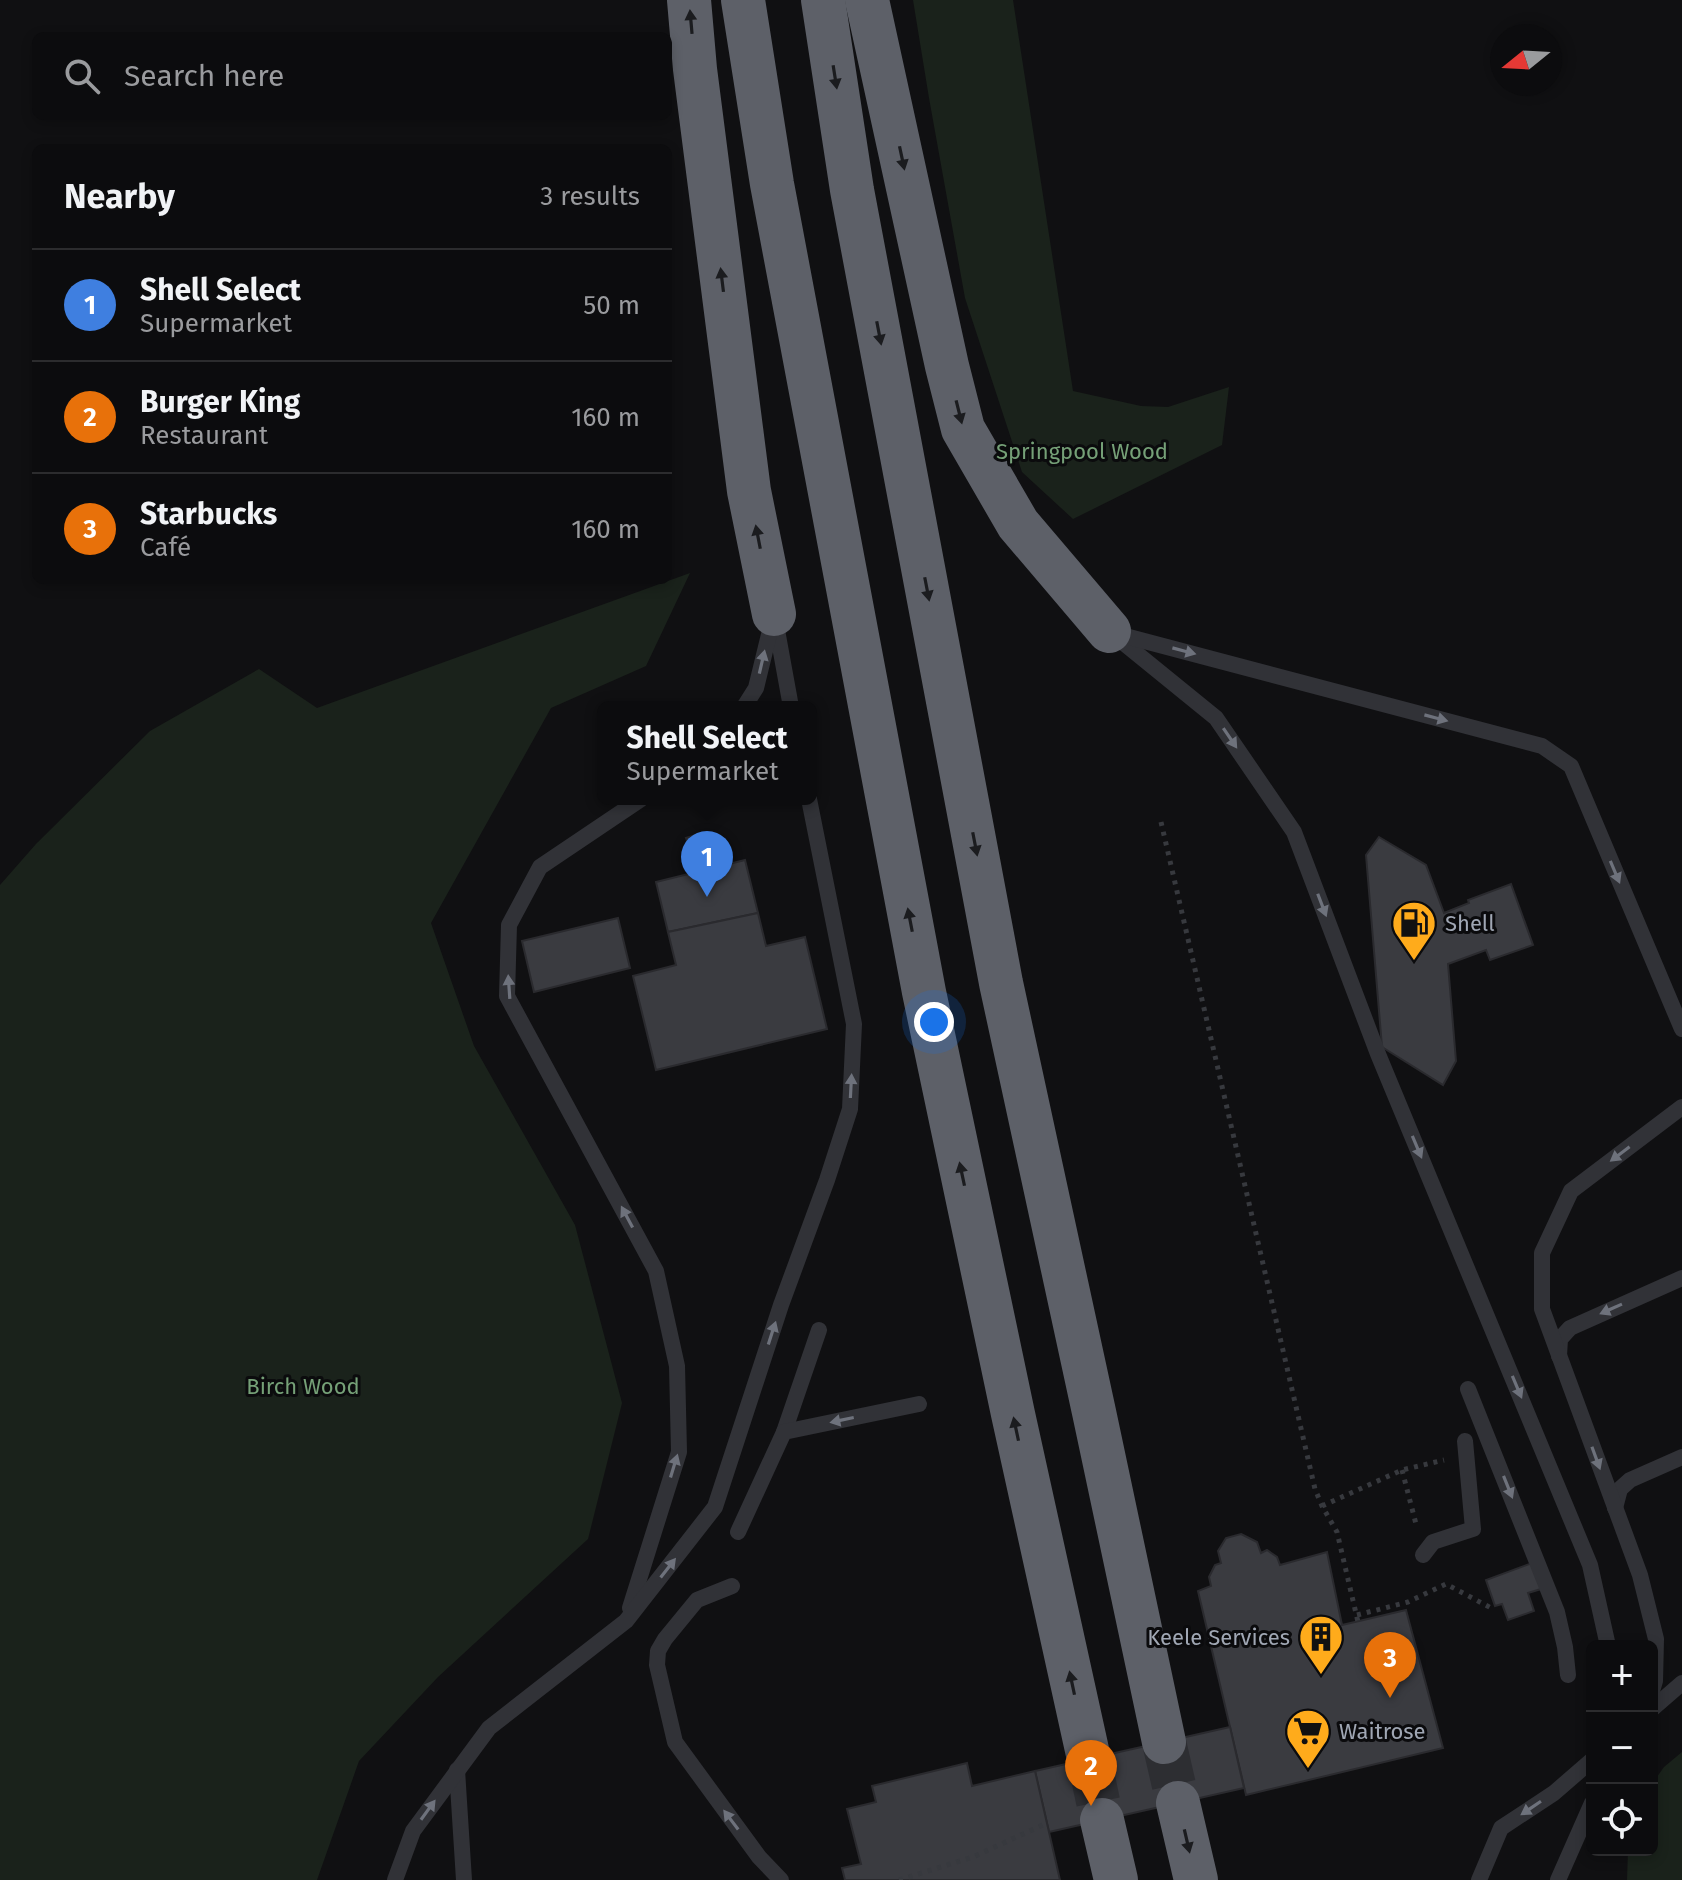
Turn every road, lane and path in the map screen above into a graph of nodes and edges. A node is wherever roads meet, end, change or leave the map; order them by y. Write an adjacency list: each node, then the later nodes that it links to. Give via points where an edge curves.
1 (689, 0): 5 (highway, one-way to 1, via 749,491)
2 (743, 0): 38 (highway, one-way to 2, via 924,992 772,184)
3 (823, 0): 37 (highway, one-way to 37, via 852,190 1001,983)
4 (867, 0): 6 (highway, one-way to 6, via 963,429 1018,524)
5 (774, 614): 7 (lane, one-way to 5, via 756,688); 8 (lane)
6 (1109, 631): 12 (lane, one-way to 12, via 1542,746 1571,766); 32 (lane, one-way to 32, via 1216,718 1294,832 1378,1054 1590,1565)
7 (748, 701)
8 (790, 701)
9 (632, 805): 31 (lane, one-way to 9, via 679,1452 677,1366 656,1271 507,996 509,925 540,867)
10 (810, 805): 31 (lane, one-way to 10, via 715,1507 850,1109 854,1024)
11 (1161, 822): 24 (path)
12 (1682, 1029)
13 (1682, 1107): 16 (lane, one-way to 16, via 1571,1191 1542,1253 1542,1309)
14 (1682, 1278): 16 (lane, one-way to 16, via 1570,1328 1560,1339)
15 (819, 1330): 19 (lane)
16 (1559, 1356): 25 (lane, one-way to 25)
17 (1468, 1389): 34 (lane, one-way to 34, via 1557,1612)
18 (919, 1404): 19 (lane, one-way to 19)
19 (784, 1432): 27 (lane)
20 (1465, 1441): 28 (lane, via 1473,1529 1433,1542)
21 (1682, 1457): 25 (lane, via 1630,1480 1620,1489)
22 (1402, 1470): 23 (path, via 1445,1460); 24 (path); 26 (path, via 1416,1524)
23 (1448, 1473)
24 (1322, 1506): 30 (path, via 1337,1532 1357,1618 1446,1584)
25 (1615, 1508): 33 (lane, via 1640,1575)
26 (1430, 1521)
27 (738, 1532)
28 (1423, 1555)
29 (732, 1586): 47 (lane, one-way to 29, via 675,1742 657,1665 665,1639 697,1600)
30 (1493, 1609)
31 (626, 1621): 40 (lane, via 489,1728)
32 (1607, 1640)
33 (1656, 1640)
34 (1568, 1675)
35 (1682, 1683): 36 (lane)
36 (1658, 1704)
37 (1164, 1742)
38 (1089, 1759)
39 (1586, 1765): 51 (lane, one-way to 51, via 1501,1828)
40 (457, 1770): 45 (lane, one-way to 40, via 413,1831); 46 (lane)
41 (1178, 1803): 50 (highway, one-way to 50)
42 (1586, 1817): 52 (lane)
43 (1102, 1820): 49 (highway)
44 (1047, 1823): 48 (path, via 973,1857)
45 (395, 1880)
46 (464, 1880)
47 (781, 1880)
48 (899, 1880)
49 (1116, 1880)
50 (1196, 1880)
51 (1479, 1880)
52 (1558, 1880)

